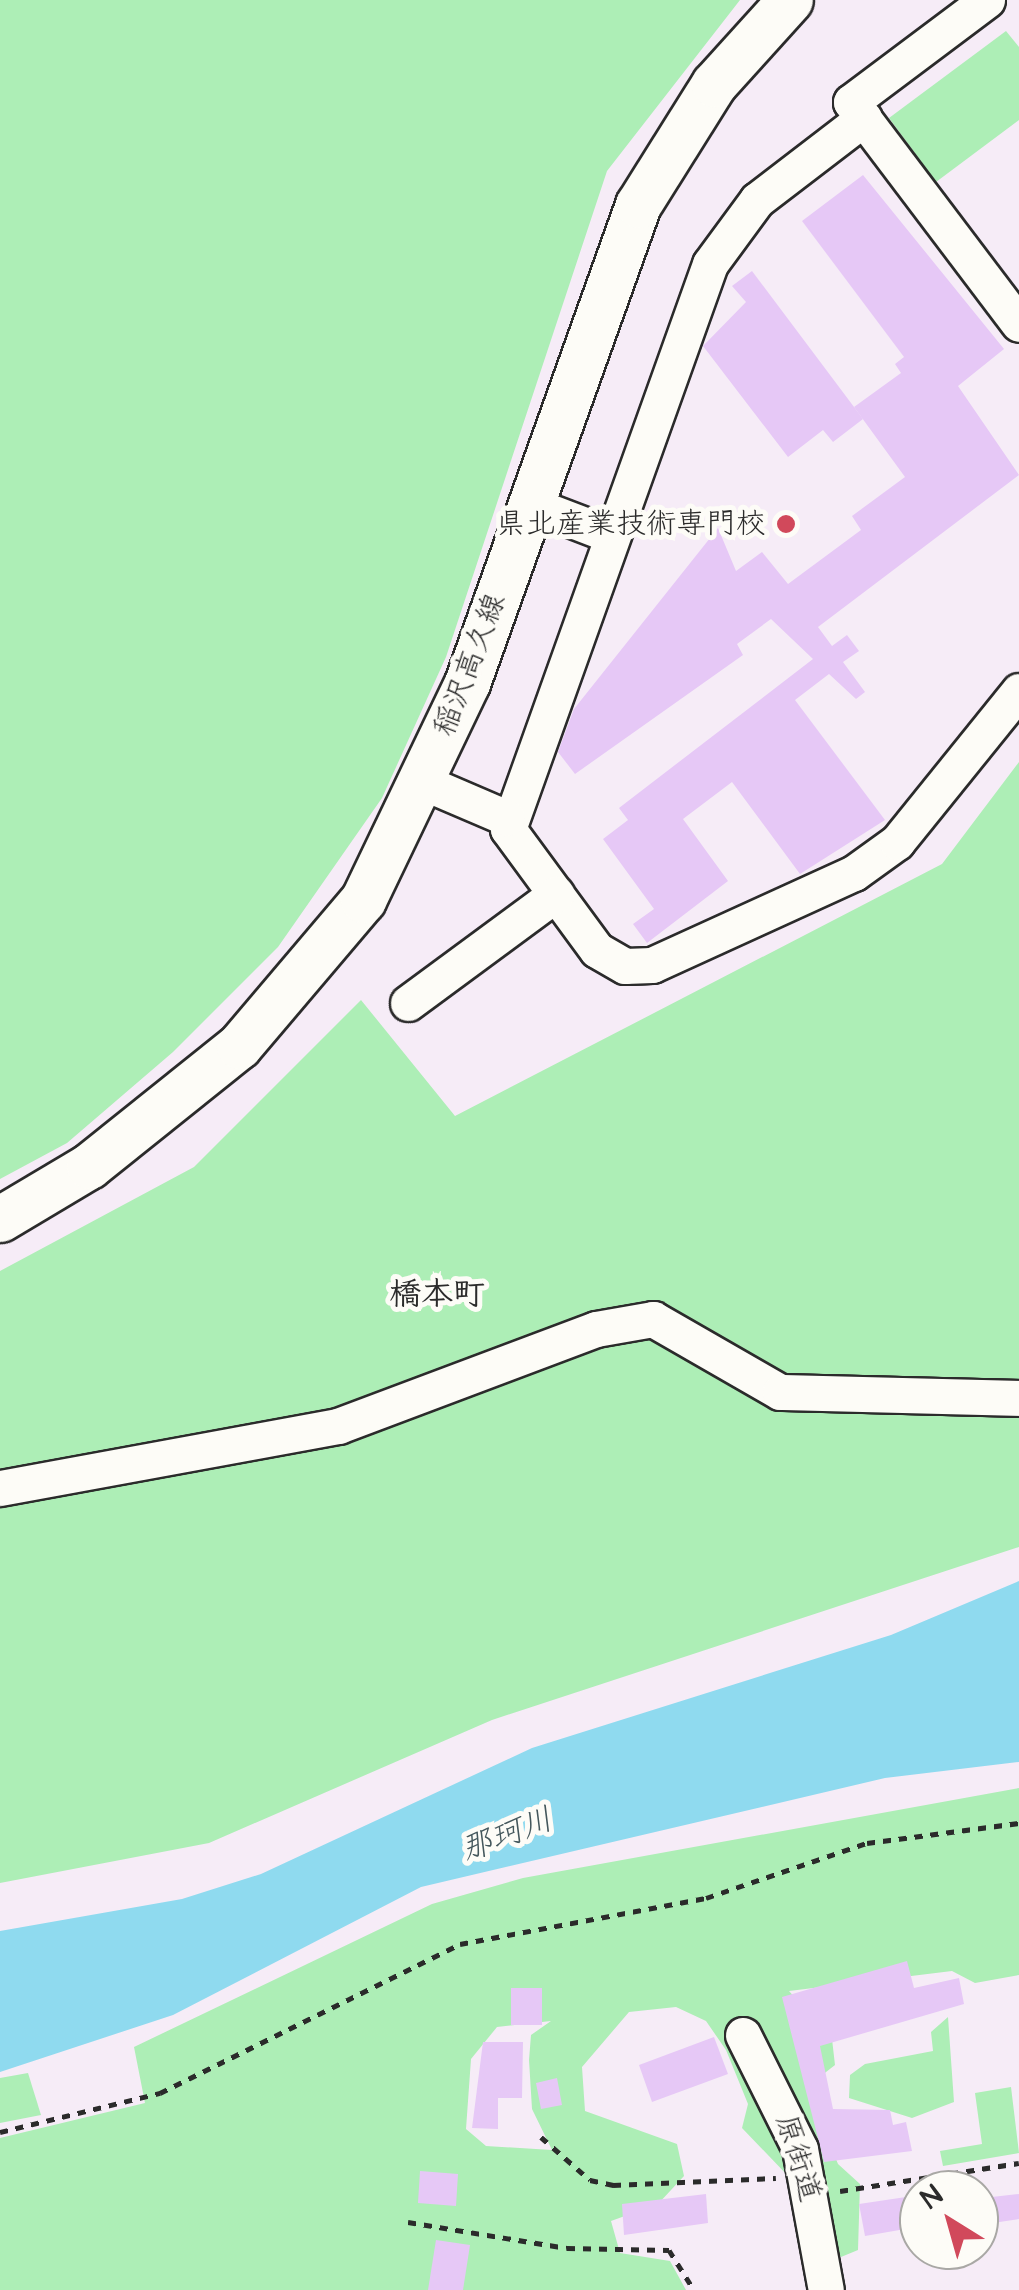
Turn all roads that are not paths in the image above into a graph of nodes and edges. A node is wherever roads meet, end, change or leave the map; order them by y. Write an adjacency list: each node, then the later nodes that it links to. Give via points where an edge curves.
1 (790, 0): 5 (main road, 稲沢高久線, via 714,84 638,205)
2 (987, 0): 3 (lane, via 852,102)
3 (864, 118): 4 (lane); 6 (lane, via 732,228)
4 (1019, 324)
5 (530, 504): 6 (lane); 8 (main road, 稲沢高久線)
6 (611, 535): 9 (lane)
7 (1019, 691): 10 (lane, via 897,842 854,873 652,965 625,966 596,950)
8 (423, 782): 9 (lane); 12 (main road, 稲沢高久線, via 363,900 302,981 161,1112)
9 (506, 818): 10 (lane)
10 (556, 894): 11 (lane)
11 (408, 1003)
12 (0, 1219)
13 (1019, 1398): 14 (lane, via 780,1392 653,1318 596,1329 338,1426)
14 (0, 1488)
15 (743, 2035): 16 (lane, 原街道, via 789,2118 810,2186)
16 (824, 2275)

